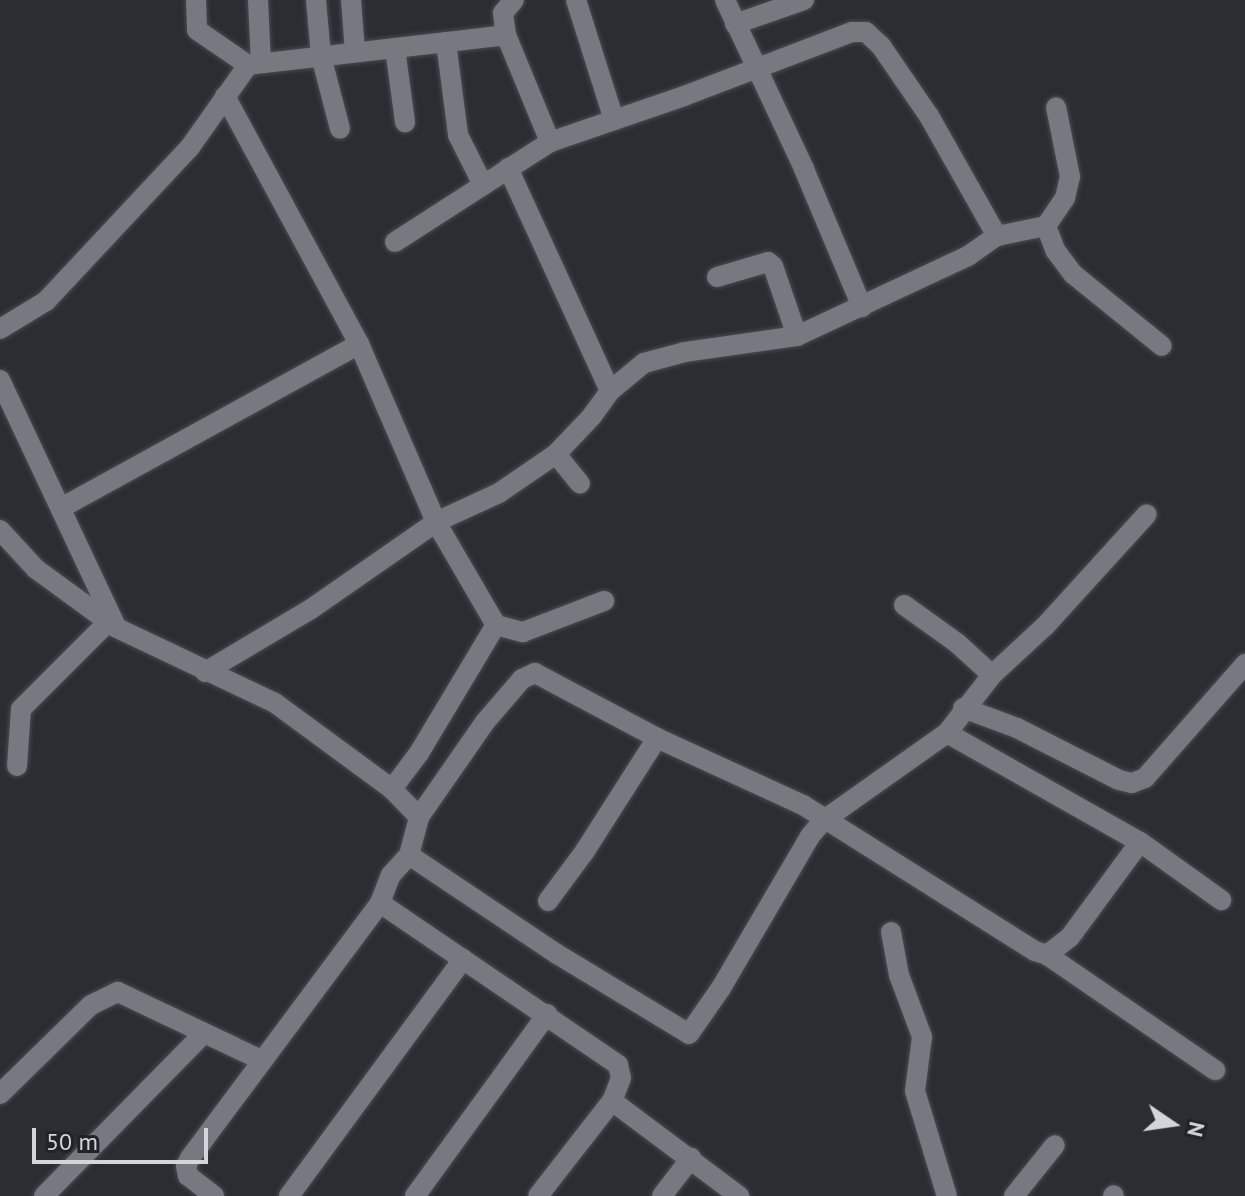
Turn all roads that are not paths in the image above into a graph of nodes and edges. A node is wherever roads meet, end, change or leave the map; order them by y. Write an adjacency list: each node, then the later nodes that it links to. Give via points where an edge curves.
1 (196, 0): 15 (street, via 197,30)
2 (258, 0): 15 (street)
3 (316, 0): 14 (street)
4 (351, 0): 13 (street)
5 (514, 0): 10 (street, via 503,13)
6 (576, 0): 19 (street)
7 (725, 0): 9 (street)
8 (804, 0): 9 (street)
9 (735, 24): 16 (street)
10 (506, 35): 11 (street); 22 (street)
11 (446, 42): 12 (street); 24 (street, via 458,135)
12 (395, 48): 13 (street); 20 (street)
13 (355, 52): 14 (street)
14 (321, 56): 15 (street); 21 (street)
15 (255, 64): 17 (street)
16 (757, 68): 19 (street); 26 (street, via 852,32 872,36 929,116); 29 (street)
17 (225, 96): 30 (street, via 190,147 46,301); 32 (street)
18 (1056, 107): 25 (street, via 1070,177 1065,198)
19 (614, 120): 22 (street)
20 (405, 122)
21 (340, 129)
22 (550, 142): 23 (street)
23 (508, 168): 24 (street); 35 (street)
24 (483, 185): 27 (street)
25 (1046, 226): 26 (street); 33 (street, via 1073,274)
26 (997, 236): 29 (street, via 968,256)
27 (395, 242)
28 (717, 277): 31 (street, via 768,262)
29 (862, 307): 31 (street)
30 (0, 329)
31 (797, 336): 35 (street, via 644,363)
32 (359, 344): 38 (street); 40 (street)
33 (1162, 346)
34 (0, 380): 38 (street)
35 (610, 391): 36 (street)
36 (556, 454): 37 (street); 40 (street, via 499,493)
37 (580, 484)
38 (61, 508): 44 (street)
39 (1147, 514): 48 (street, via 1045,626)
40 (436, 522): 45 (street); 47 (street, via 311,609)
41 (0, 530): 44 (street, via 36,569)
42 (604, 601): 45 (street, via 523,632)
43 (904, 605): 48 (street)
44 (113, 624): 47 (street); 52 (street, via 21,709)
45 (496, 625): 53 (street)
46 (1245, 664): 49 (street, via 1145,778 1132,783)
47 (205, 672): 53 (street, via 275,703)
48 (992, 675): 49 (street)
49 (963, 708): 50 (street)
50 (947, 733): 55 (street); 56 (street)
51 (657, 738): 54 (street, via 545,676 527,675 485,722); 55 (street, via 803,805); 59 (street)
52 (17, 766)
53 (392, 789): 54 (street)
54 (419, 817): 57 (street)
55 (824, 820): 57 (street, via 689,1034 557,954); 61 (street)
56 (1140, 842): 58 (street); 61 (street, via 1070,937)
57 (395, 878): 62 (street); 65 (street)
58 (1221, 900)
59 (548, 901)
60 (891, 932): 78 (street, via 899,975 922,1037 915,1091)
61 (1047, 955): 66 (street)
62 (463, 959): 63 (street); 73 (street)
63 (547, 1014): 68 (street, via 618,1065 621,1078); 74 (street)
64 (203, 1034): 65 (street); 67 (street, via 118,992 91,1005); 71 (street)
65 (261, 1060): 72 (street, via 186,1166 195,1184)
66 (1215, 1070)
67 (0, 1094)
68 (612, 1101): 70 (street); 75 (street)
69 (1055, 1145): 79 (street)
70 (691, 1158): 76 (street); 77 (street)
71 (44, 1196)
72 (214, 1196)
73 (289, 1196)
74 (415, 1196)
75 (538, 1196)
76 (662, 1196)
77 (739, 1196)
78 (947, 1196)
79 (1014, 1196)

